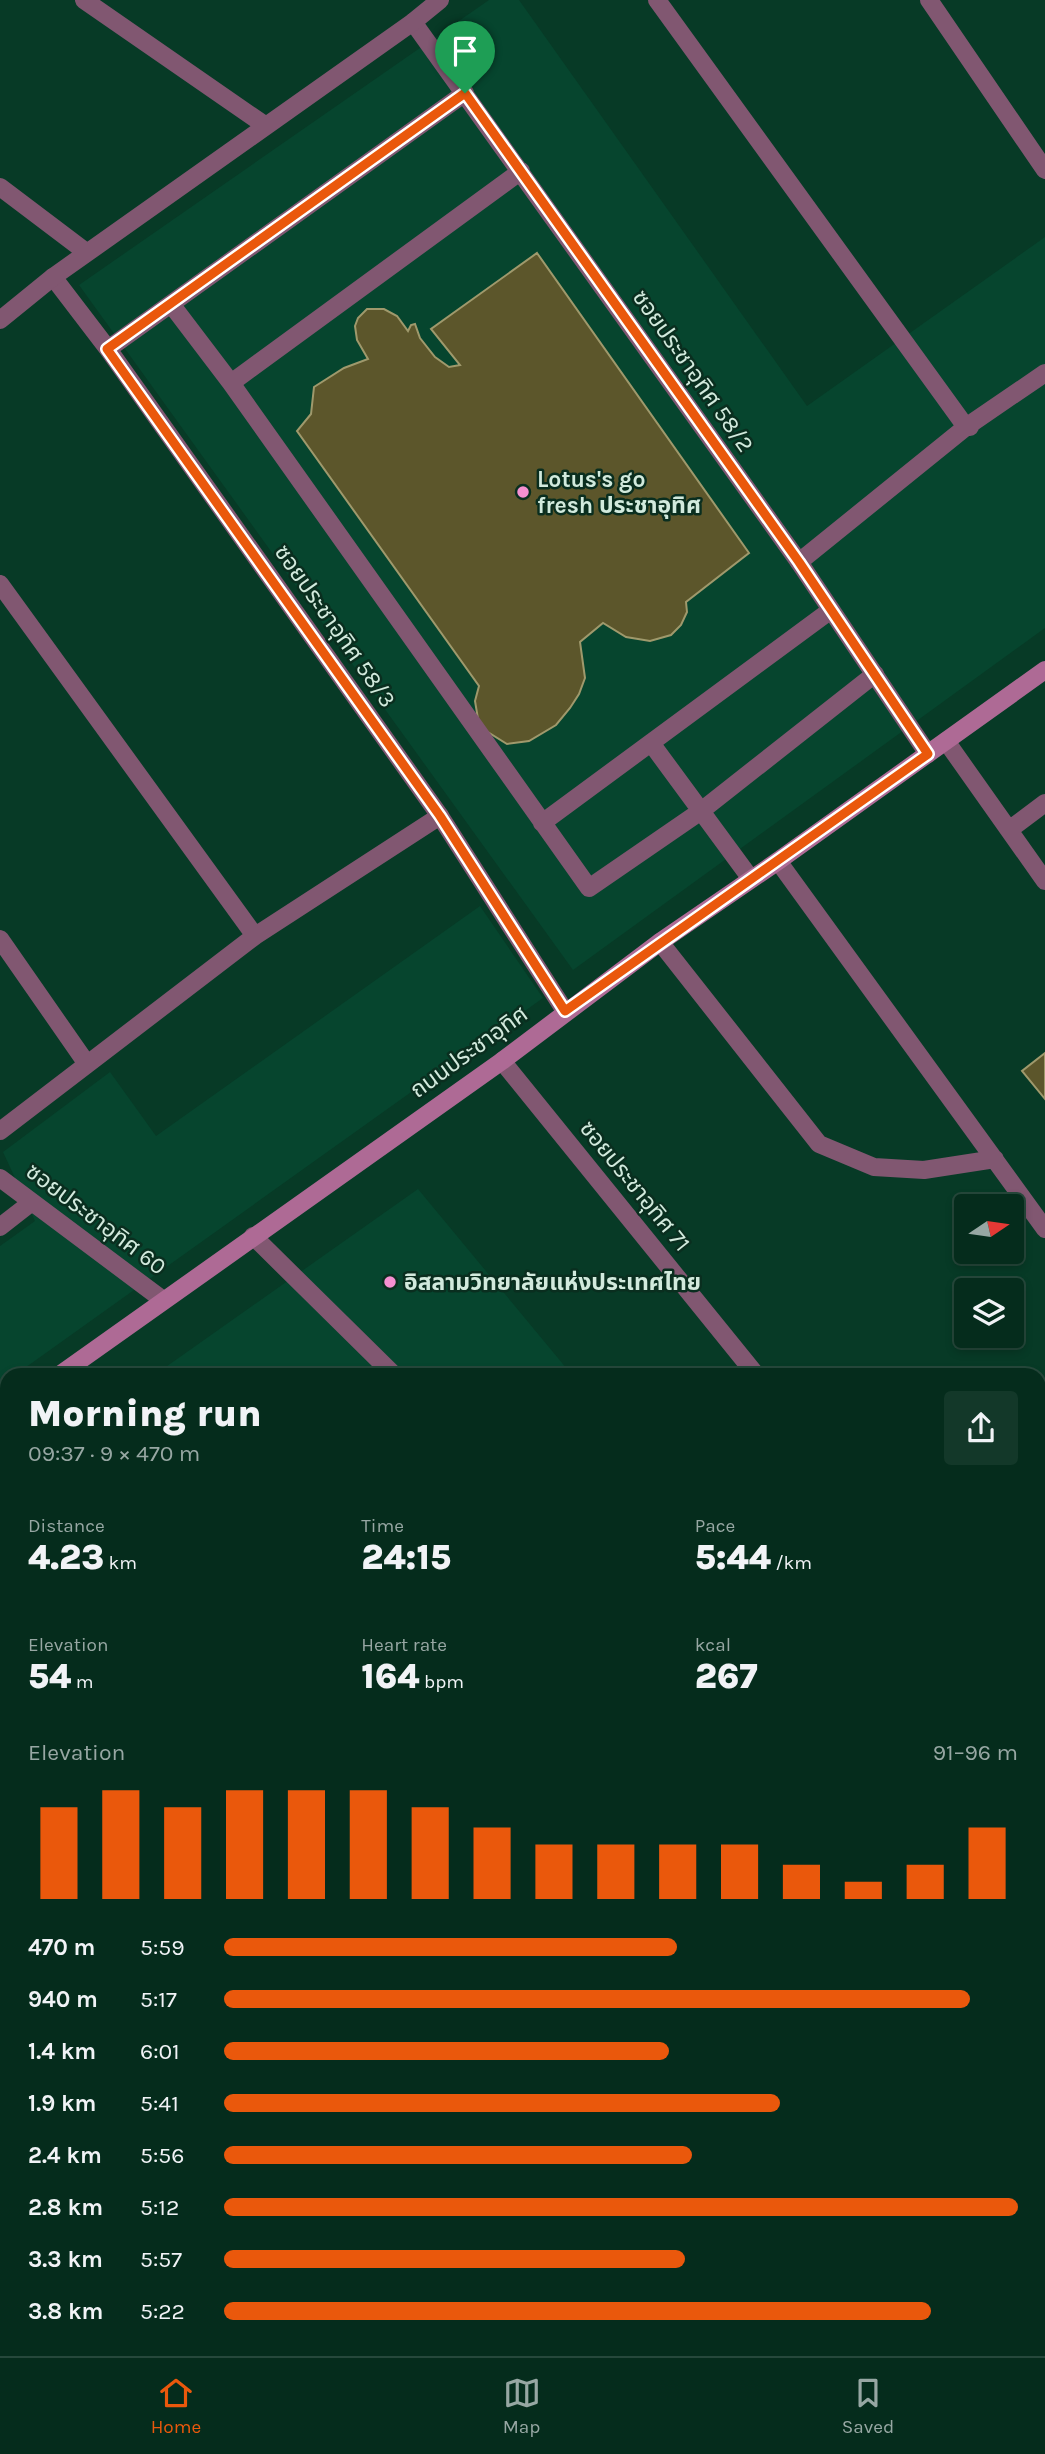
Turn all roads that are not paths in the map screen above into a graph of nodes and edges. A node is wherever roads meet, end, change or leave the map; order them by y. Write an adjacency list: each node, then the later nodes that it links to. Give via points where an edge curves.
1 (84, 0): 7 (street)
2 (440, 0): 5 (street)
3 (656, 0): 18 (street)
4 (929, 0): 8 (street)
5 (413, 22): 6 (street, ซอยประชาอุทิศ 58/2); 7 (street)
6 (465, 93): 9 (street, ซอยประชาอุทิศ 58/2); 13 (street)
7 (266, 126): 11 (street)
8 (1045, 170)
9 (521, 171): 17 (street); 19 (street, ซอยประชาอุทิศ 58/2)
10 (0, 187): 11 (street)
11 (86, 253): 12 (street)
12 (52, 276): 14 (street); 15 (street, ซอยประชาอุทิศ 58/3)
13 (171, 304): 15 (street); 17 (street)
14 (0, 320)
15 (107, 349): 29 (street, ซอยประชาอุทิศ 58/3)
16 (1045, 373): 18 (street)
17 (230, 383): 30 (street)
18 (968, 427): 19 (street)
19 (799, 562): 21 (street, ซอยประชาอุทิศ 58/2)
20 (0, 584): 35 (street)
21 (831, 610): 23 (street, ซอยประชาอุทิศ 58/2); 25 (street)
22 (1045, 670): 24 (main road, ถนนประชาอุทิศ)
23 (875, 674): 26 (street, ซอยประชาอุทิศ 58/2); 28 (street)
24 (946, 741): 26 (main road, ถนนประชาอุทิศ); 31 (street)
25 (651, 743): 28 (street); 30 (street)
26 (928, 754): 32 (main road, ถนนประชาอุทิศ)
27 (1045, 803): 31 (street)
28 (701, 811): 30 (street, via 589,888); 33 (street)
29 (440, 816): 35 (street); 38 (street, ซอยประชาอุทิศ 58/3)
30 (542, 823)
31 (1009, 830): 34 (street)
32 (778, 861): 33 (main road, ถนนประชาอุทิศ); 42 (street)
33 (751, 879): 37 (main road, ถนนประชาอุทิศ)
34 (1045, 881)
35 (255, 936): 40 (street)
36 (0, 939): 40 (street)
37 (660, 942): 38 (main road, ถนนประชาอุทิศ); 42 (street, via 819,1144 874,1167 924,1170)
38 (565, 1011): 39 (main road, ถนนประชาอุทิศ)
39 (502, 1061): 47 (main road, ถนนประชาอุทิศ); 51 (street, ซอยประชาอุทิศ 71)
40 (87, 1064): 41 (street)
41 (0, 1131)
42 (995, 1159): 46 (street)
43 (0, 1178): 44 (street, ซอยประชาอุทิศ 60)
44 (32, 1202): 45 (street); 48 (street, ซอยประชาอุทิศ 60)
45 (0, 1227)
46 (1045, 1228)
47 (253, 1236): 48 (main road, ถนนประชาอุทิศ); 50 (street)
48 (163, 1300): 49 (main road, ถนนประชาอุทิศ)
49 (69, 1368)
50 (387, 1368)
51 (751, 1368)

